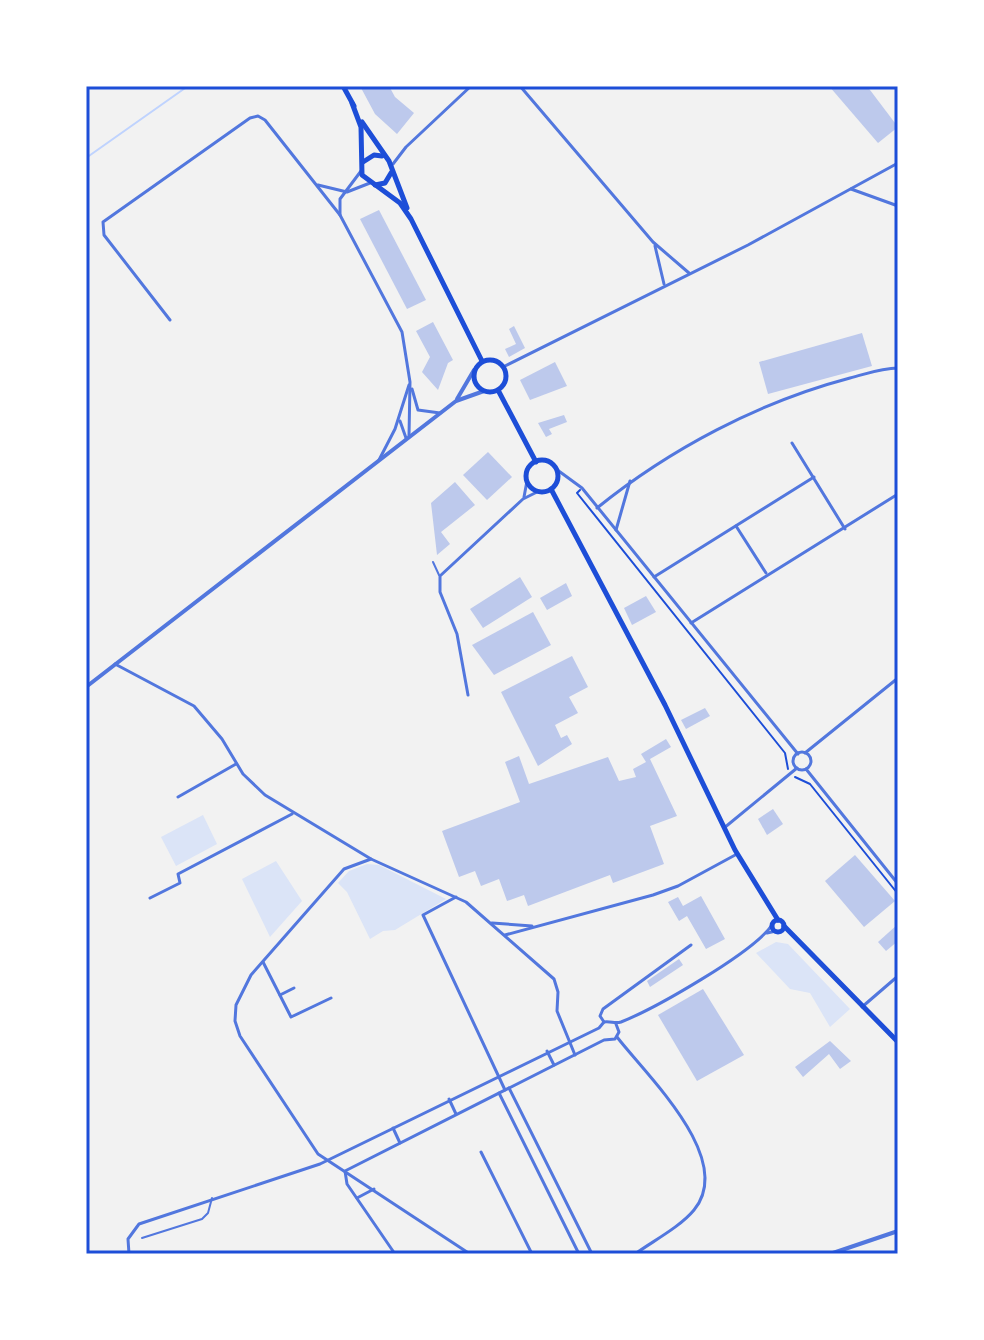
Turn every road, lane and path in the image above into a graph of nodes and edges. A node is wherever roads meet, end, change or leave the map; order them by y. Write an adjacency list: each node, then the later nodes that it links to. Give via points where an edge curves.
1 (343, 86): 4 (main road)
2 (471, 86): 8 (street, via 406,147)
3 (520, 86): 16 (street)
4 (352, 103): 5 (main road); 7 (main road, via 361,127)
5 (387, 158): 7 (main road, via 374,155); 8 (main road)
6 (898, 163): 11 (street)
7 (362, 166): 9 (main road); 12 (street)
8 (391, 170): 9 (main road, via 385,183); 15 (main road)
9 (371, 184): 12 (street); 15 (main road, via 400,203)
10 (318, 185): 12 (street); 14 (street); 19 (street, via 265,120 254,116 105,219 104,235)
11 (851, 189): 13 (street); 17 (street)
12 (347, 192): 14 (street, via 340,199)
13 (898, 206)
14 (340, 215): 24 (street, via 400,325)
15 (411, 219): 20 (main road)
16 (653, 242): 17 (street); 18 (street)
17 (689, 273): 18 (street)
18 (664, 286): 21 (street)
19 (170, 320)
20 (482, 361): 21 (main road); 23 (main road)
21 (503, 367): 25 (main road, via 506,377)
22 (898, 368): 37 (street, via 766,405)
23 (474, 370): 26 (main road, via 474,380); 27 (street)
24 (410, 382): 28 (street); 29 (street, via 418,410); 30 (street)
25 (498, 390): 26 (main road); 33 (main road)
26 (484, 391): 27 (street)
27 (456, 401): 29 (street)
28 (400, 413): 30 (street, via 399,424); 32 (street)
29 (440, 413): 30 (street)
30 (408, 437): 32 (street)
31 (792, 443): 35 (street)
32 (379, 461): 52 (street)
33 (536, 462): 34 (main road, via 550,462); 36 (main road)
34 (556, 469): 38 (street); 39 (main road)
35 (814, 477): 44 (street); 45 (street)
36 (527, 481): 40 (main road); 42 (street)
37 (630, 481): 43 (street); 46 (street)
38 (582, 488): 43 (street); 61 (path, via 577,493 782,749)
39 (551, 489): 40 (main road); 64 (main road)
40 (539, 491): 42 (street)
41 (898, 494): 45 (street)
42 (523, 499): 49 (street)
43 (597, 508): 46 (street)
44 (736, 526): 48 (street); 50 (street)
45 (845, 529): 48 (street)
46 (616, 530): 50 (street)
47 (433, 562): 49 (lane)
48 (767, 574): 51 (street)
49 (440, 576): 55 (street)
50 (653, 577): 51 (street)
51 (690, 624): 57 (street)
52 (115, 664): 54 (street); 58 (street, via 194,706)
53 (898, 678): 56 (street)
54 (86, 687)
55 (468, 695)
56 (805, 753): 57 (street); 60 (street, via 811,759)
57 (798, 754): 59 (street)
58 (236, 764): 62 (street); 63 (street, via 265,795)
59 (797, 768): 60 (street); 61 (street)
60 (806, 769): 67 (street)
61 (792, 773): 64 (street); 68 (path, via 810,784)
62 (178, 797)
63 (295, 813): 66 (street); 70 (street, via 178,874 180,883)
64 (724, 828): 65 (main road)
65 (737, 854): 72 (main road); 73 (street, via 678,886)
66 (371, 859): 69 (street); 76 (street, via 344,869)
67 (898, 884)
68 (898, 894)
69 (456, 897): 71 (street); 92 (street, via 423,915)
70 (150, 898)
71 (492, 923): 73 (street); 74 (street)
72 (777, 926): 81 (main road); 83 (street, via 708,973)
73 (536, 927): 74 (street)
74 (505, 935): 87 (street, via 554,979)
75 (691, 945): 82 (street, via 603,1009)
76 (263, 962): 79 (street); 100 (street, via 241,990 238,1029 314,1150)
77 (898, 976): 81 (street)
78 (294, 988): 79 (street)
79 (280, 995): 80 (street, via 293,1017)
80 (331, 998)
81 (862, 1007): 88 (main road)
82 (604, 1022): 83 (street); 84 (street)
83 (616, 1024): 85 (street)
84 (599, 1028): 86 (street); 87 (street)
85 (617, 1037): 86 (street); 113 (street, via 693,1136 704,1157 707,1180 694,1211)
86 (604, 1040): 90 (street)
87 (567, 1041): 89 (street); 90 (street)
88 (898, 1042)
89 (547, 1051): 91 (street); 92 (street)
90 (575, 1055): 91 (street)
91 (554, 1065): 93 (street)
92 (497, 1075): 93 (street); 95 (street)
93 (507, 1089): 94 (street); 112 (street)
94 (499, 1093): 96 (street); 111 (street)
95 (449, 1099): 96 (street); 97 (street)
96 (456, 1114): 98 (street)
97 (392, 1127): 98 (street); 100 (street)
98 (400, 1143): 101 (street)
99 (481, 1152): 110 (street)
100 (325, 1159): 101 (street); 103 (street)
101 (345, 1171): 102 (street); 104 (street)
102 (374, 1189): 104 (street); 109 (street)
103 (212, 1198): 106 (lane, via 202,1219); 107 (street, via 139,1224 128,1239)
104 (357, 1198): 108 (street)
105 (898, 1231): 114 (street)
106 (142, 1238)
107 (129, 1254)
108 (395, 1254)
109 (470, 1254)
110 (532, 1254)
111 (579, 1254)
112 (592, 1254)
113 (635, 1254)
114 (830, 1254)

